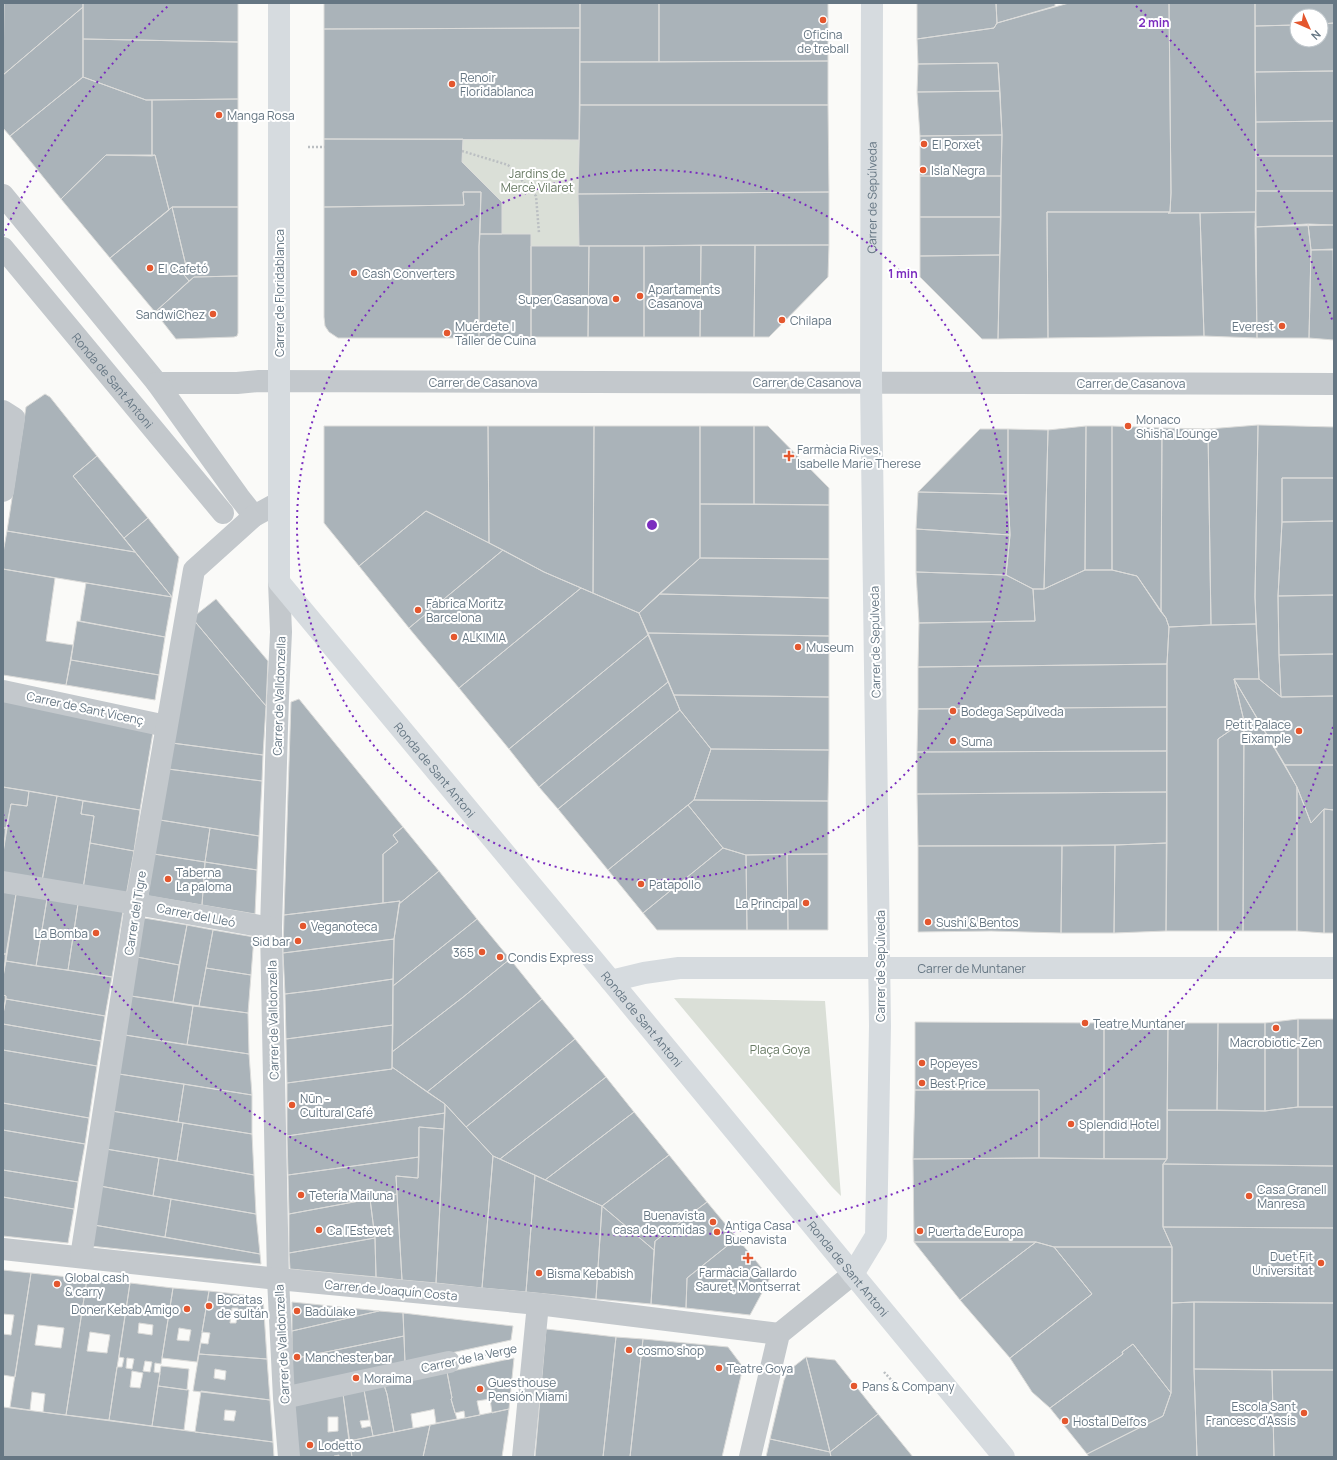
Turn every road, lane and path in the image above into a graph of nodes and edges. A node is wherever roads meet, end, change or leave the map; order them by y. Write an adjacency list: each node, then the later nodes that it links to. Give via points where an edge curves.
1 (279, 3): 9 (street, Carrer de Floridablanca)
2 (872, 3): 10 (street, Carrer de Sepúlveda)
3 (308, 147): 4 (path)
4 (325, 147)
5 (462, 151): 7 (path, via 508,165 536,196)
6 (3, 195): 11 (street)
7 (539, 233)
8 (3, 248): 16 (street, Ronda de Sant Antoni)
9 (279, 382): 10 (street, Carrer de Casanova); 11 (street); 15 (street, Carrer de Floridablanca)
10 (871, 382): 12 (street, Carrer de Casanova); 24 (street, Carrer de Sepúlveda)
11 (157, 383): 17 (street)
12 (1334, 384)
13 (9, 414): 14 (street)
14 (3, 491)
15 (278, 503): 17 (street); 18 (street, Carrer de Floridablanca)
16 (223, 513)
17 (254, 516): 20 (street, Carrer del Tigre, via 194,570)
18 (279, 582): 23 (street, Carrer de Valldonzella, via 281,632); 26 (street, Ronda de Sant Antoni)
19 (3, 691): 20 (street, Carrer de Sant Vicenç)
20 (166, 726): 22 (street, Carrer del Tigre)
21 (3, 882): 22 (street, Carrer del Lleó)
22 (136, 904): 23 (street, Carrer del Lleó); 28 (street, Carrer del Tigre)
23 (271, 928): 30 (street, Carrer de Valldonzella)
24 (880, 967): 25 (street, Carrer de Muntaner); 26 (street, Carrer de Muntaner, via 680,968); 29 (street, Carrer de Sepúlveda, via 876,1236)
25 (1334, 968)
26 (612, 981): 29 (street, Ronda de Sant Antoni)
27 (3, 1249): 28 (street, Carrer de Joaquín Costa)
28 (81, 1257): 30 (street, Carrer de Joaquín Costa)
29 (853, 1274): 32 (street); 41 (street, Ronda de Sant Antoni)
30 (278, 1279): 31 (street, Carrer de Joaquín Costa); 38 (street, Carrer de Valldonzella)
31 (538, 1304): 32 (street, Carrer de Joaquín Costa); 33 (street)
32 (779, 1334): 40 (street)
33 (534, 1345): 34 (path, Carrer de la Verge); 39 (street)
34 (449, 1362): 37 (street, Carrer de la Verge)
35 (884, 1372): 36 (path)
36 (894, 1383)
37 (288, 1397)
38 (289, 1457)
39 (523, 1457)
40 (750, 1457)
41 (1004, 1457)

